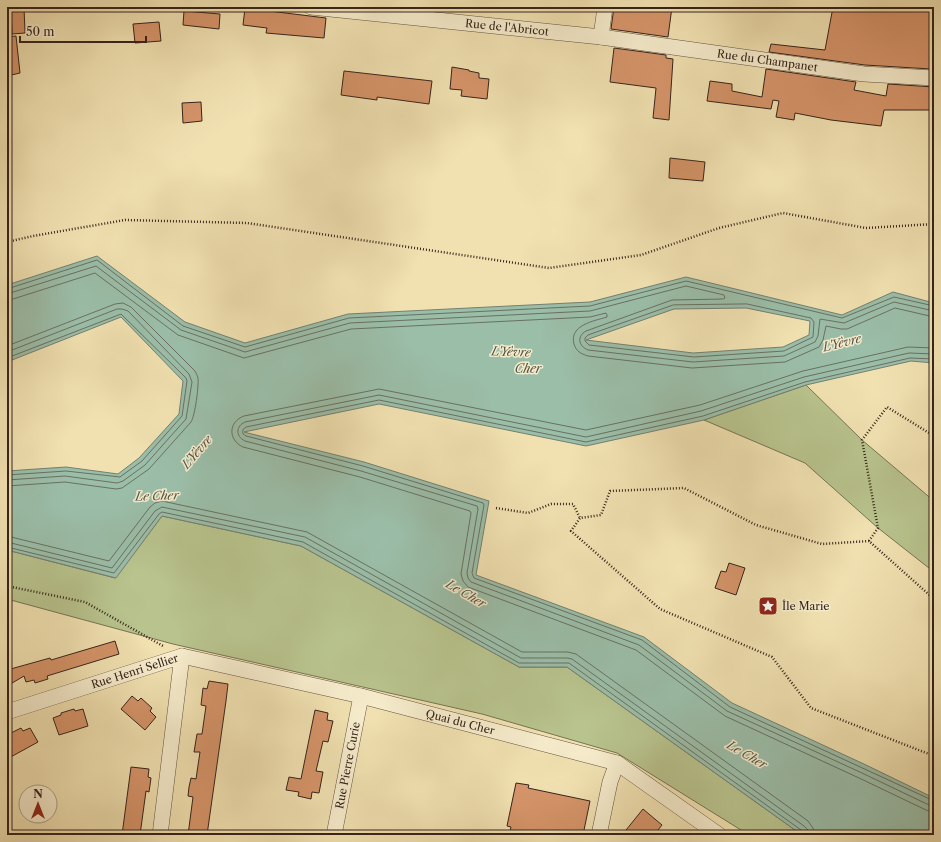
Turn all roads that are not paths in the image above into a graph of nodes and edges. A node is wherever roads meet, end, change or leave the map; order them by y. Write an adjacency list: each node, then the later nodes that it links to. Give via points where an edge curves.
1 (311, 7): 3 (street, Rue de l'Abricot)
2 (605, 7): 3 (street)
3 (601, 37): 4 (street, Rue du Champanet, via 864,74)
4 (934, 78)
5 (182, 656): 6 (street, Quai du Cher); 7 (street, Rue Henri Sellier); 9 (street, Rue Henri Sellier)
6 (361, 696): 8 (street, Quai du Cher); 10 (street, Rue Pierre Curie)
7 (7, 712)
8 (617, 763): 11 (street, via 610,782); 12 (street, Quai du Cher)
9 (160, 835)
10 (334, 835)
11 (599, 835)
12 (719, 835)

